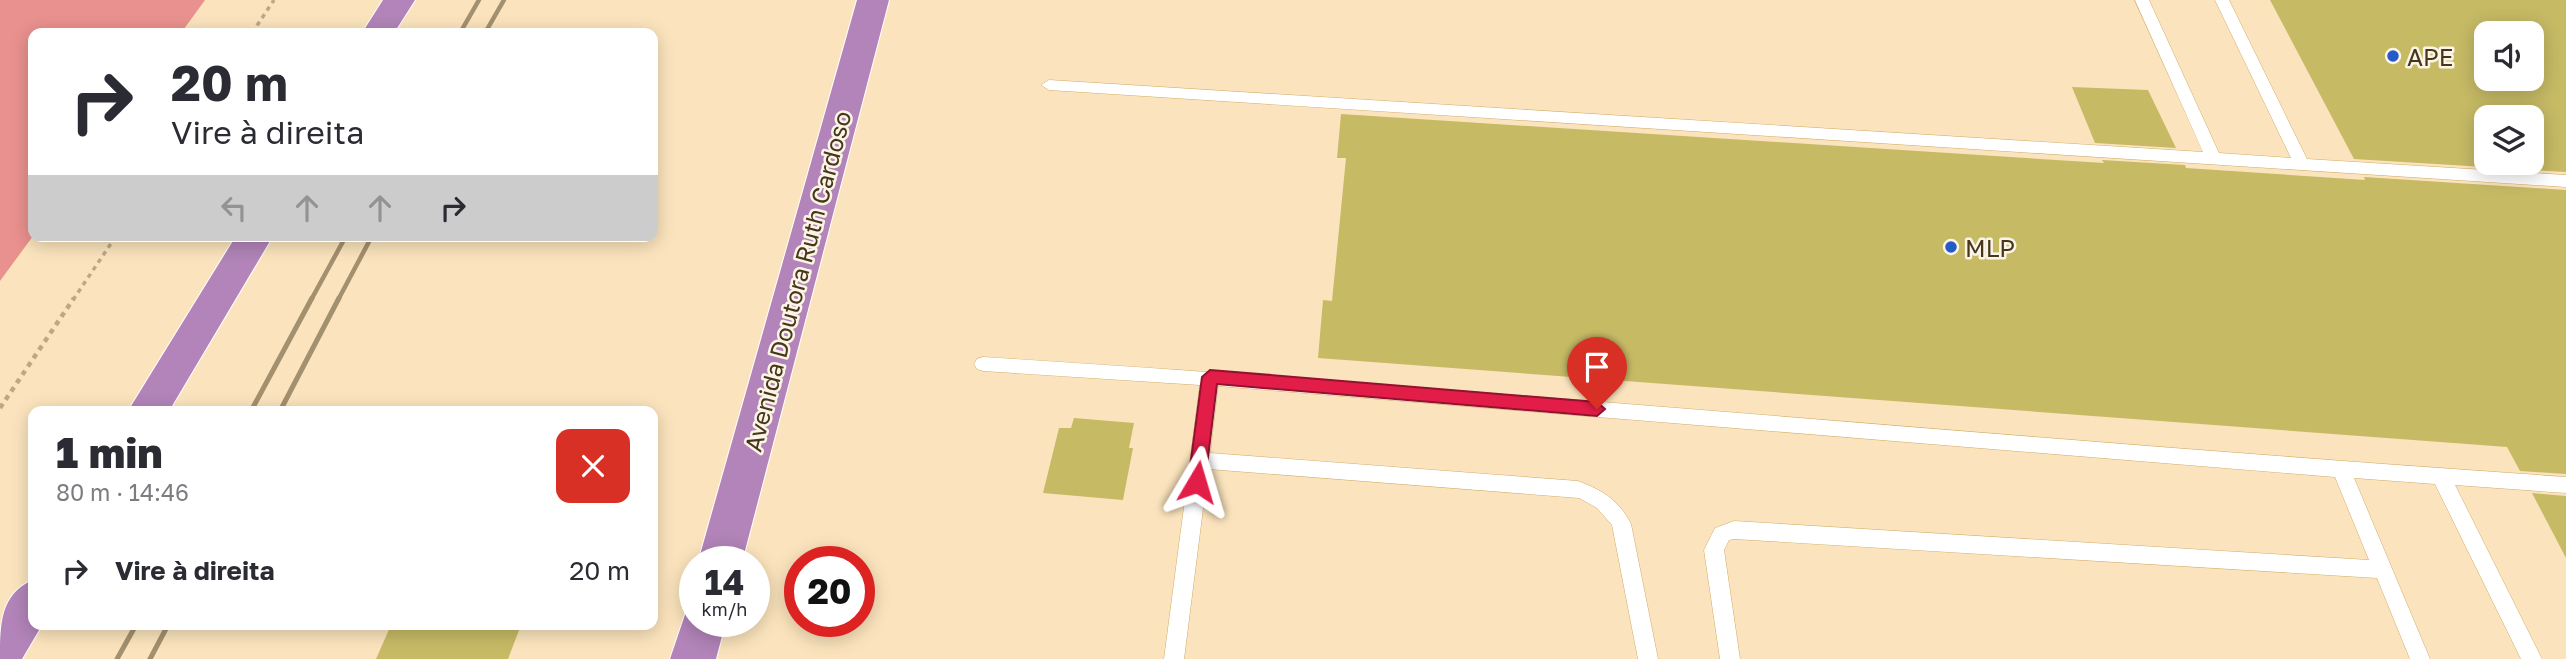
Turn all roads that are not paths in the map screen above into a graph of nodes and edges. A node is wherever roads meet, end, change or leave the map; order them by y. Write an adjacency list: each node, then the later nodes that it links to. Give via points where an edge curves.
1 (399, 0): 5 (highway)
2 (873, 0): 18 (highway, Avenida Doutora Ruth Cardoso)
3 (2142, 0): 7 (lane)
4 (2222, 0): 8 (lane)
5 (382, 28)
6 (1049, 85): 7 (lane)
7 (2213, 158): 8 (lane)
8 (2302, 164): 9 (lane)
9 (2566, 181)
10 (251, 242): 13 (highway)
11 (983, 364): 12 (lane)
12 (1210, 377): 14 (lane); 15 (lane)
13 (151, 406)
14 (1200, 460): 24 (lane); 25 (lane, via 1578,489 1598,496 1614,508 1621,524)
15 (2342, 471): 16 (lane); 19 (lane)
16 (2441, 477): 17 (lane); 28 (lane)
17 (2566, 485)
18 (724, 546)
19 (2384, 570): 26 (lane, via 1734,530 1722,534 1714,550); 27 (lane)
20 (28, 608): 22 (highway)
21 (699, 637): 23 (highway)
22 (0, 654)
23 (693, 659)
24 (1174, 659)
25 (1648, 659)
26 (1730, 659)
27 (2420, 659)
28 (2532, 659)

